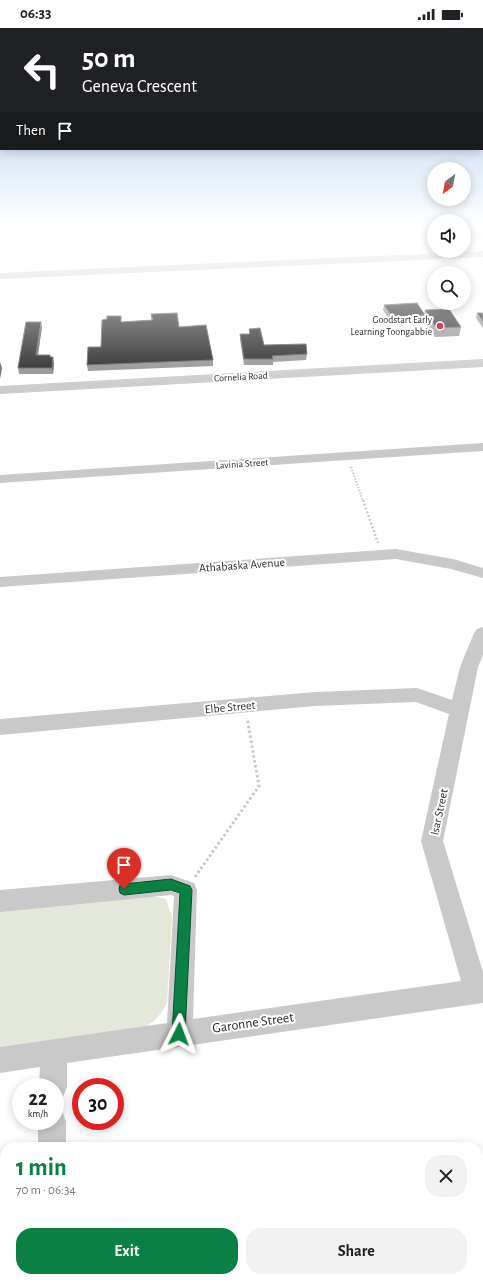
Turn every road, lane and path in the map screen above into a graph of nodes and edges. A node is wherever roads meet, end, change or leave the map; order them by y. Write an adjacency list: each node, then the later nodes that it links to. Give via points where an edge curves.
1 (483, 363): 2 (street, Cornelia Road)
2 (0, 390)
3 (483, 447): 4 (street, Lavinia Street)
4 (348, 457): 5 (street, Lavinia Street); 6 (path)
5 (0, 479)
6 (382, 555): 7 (street, Athabaska Avenue, via 396,554 453,564); 8 (street, Athabaska Avenue)
7 (483, 573)
8 (0, 582)
9 (483, 633): 11 (street, Isar Street, via 469,667)
10 (245, 706): 11 (street, Elbe Street, via 315,699 417,695); 12 (street, Elbe Street); 13 (path, via 259,786)
11 (459, 710): 15 (street, Isar Street, via 432,841)
12 (0, 727)
13 (186, 890): 14 (street, via 171,885); 16 (street)
14 (0, 901)
15 (480, 990): 16 (street, Garonne Street)
16 (179, 1034): 17 (street, Garonne Street)
17 (54, 1052): 18 (street, Garonne Street); 19 (street)
18 (0, 1060)
19 (53, 1078)
20 (52, 1130): 21 (street)
21 (52, 1142)

